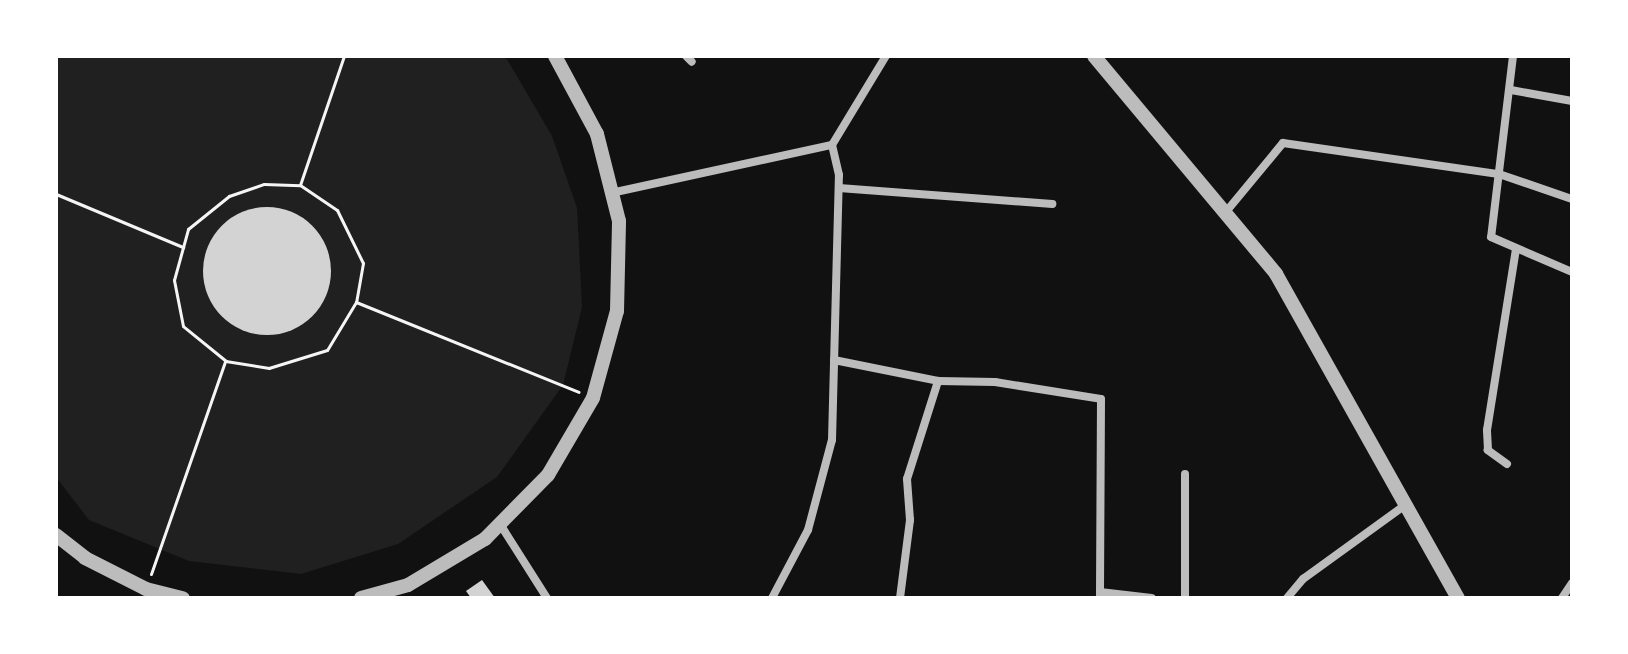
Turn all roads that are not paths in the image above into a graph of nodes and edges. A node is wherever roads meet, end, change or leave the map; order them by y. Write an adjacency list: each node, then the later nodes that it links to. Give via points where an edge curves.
1 (555, 56): 10 (street, via 597,134)
2 (886, 56): 7 (street)
3 (1094, 56): 13 (street)
4 (1513, 56): 5 (street)
5 (1511, 90): 6 (street); 8 (street)
6 (1572, 101)
7 (832, 145): 9 (street); 10 (street)
8 (1499, 174): 11 (street); 13 (street, via 1283,143); 14 (street, via 1491,237)
9 (839, 188): 12 (street); 16 (street)
10 (611, 193): 21 (street, via 619,221 617,311 593,398 548,475)
11 (1572, 199)
12 (1052, 204)
13 (1224, 214): 20 (street, via 1276,274)
14 (1516, 249): 15 (street); 18 (street, via 1487,430 1488,450)
15 (1572, 272)
16 (834, 360): 17 (street); 29 (street, via 832,440 808,530)
17 (938, 381): 25 (street, via 995,382 1101,399); 30 (street, via 907,479 910,520)
18 (1507, 464)
19 (1185, 474): 32 (street)
20 (1404, 506): 33 (street, via 1313,572); 34 (street)
21 (500, 524): 27 (street, via 485,539 408,585); 28 (street)
22 (56, 535): 24 (street)
23 (1572, 583): 35 (street)
24 (144, 594): 26 (street)
25 (1100, 595): 31 (street)
26 (183, 598)
27 (361, 598)
28 (547, 598)
29 (772, 598)
30 (900, 598)
31 (1152, 598)
32 (1185, 598)
33 (1287, 598)
34 (1458, 598)
35 (1562, 598)

